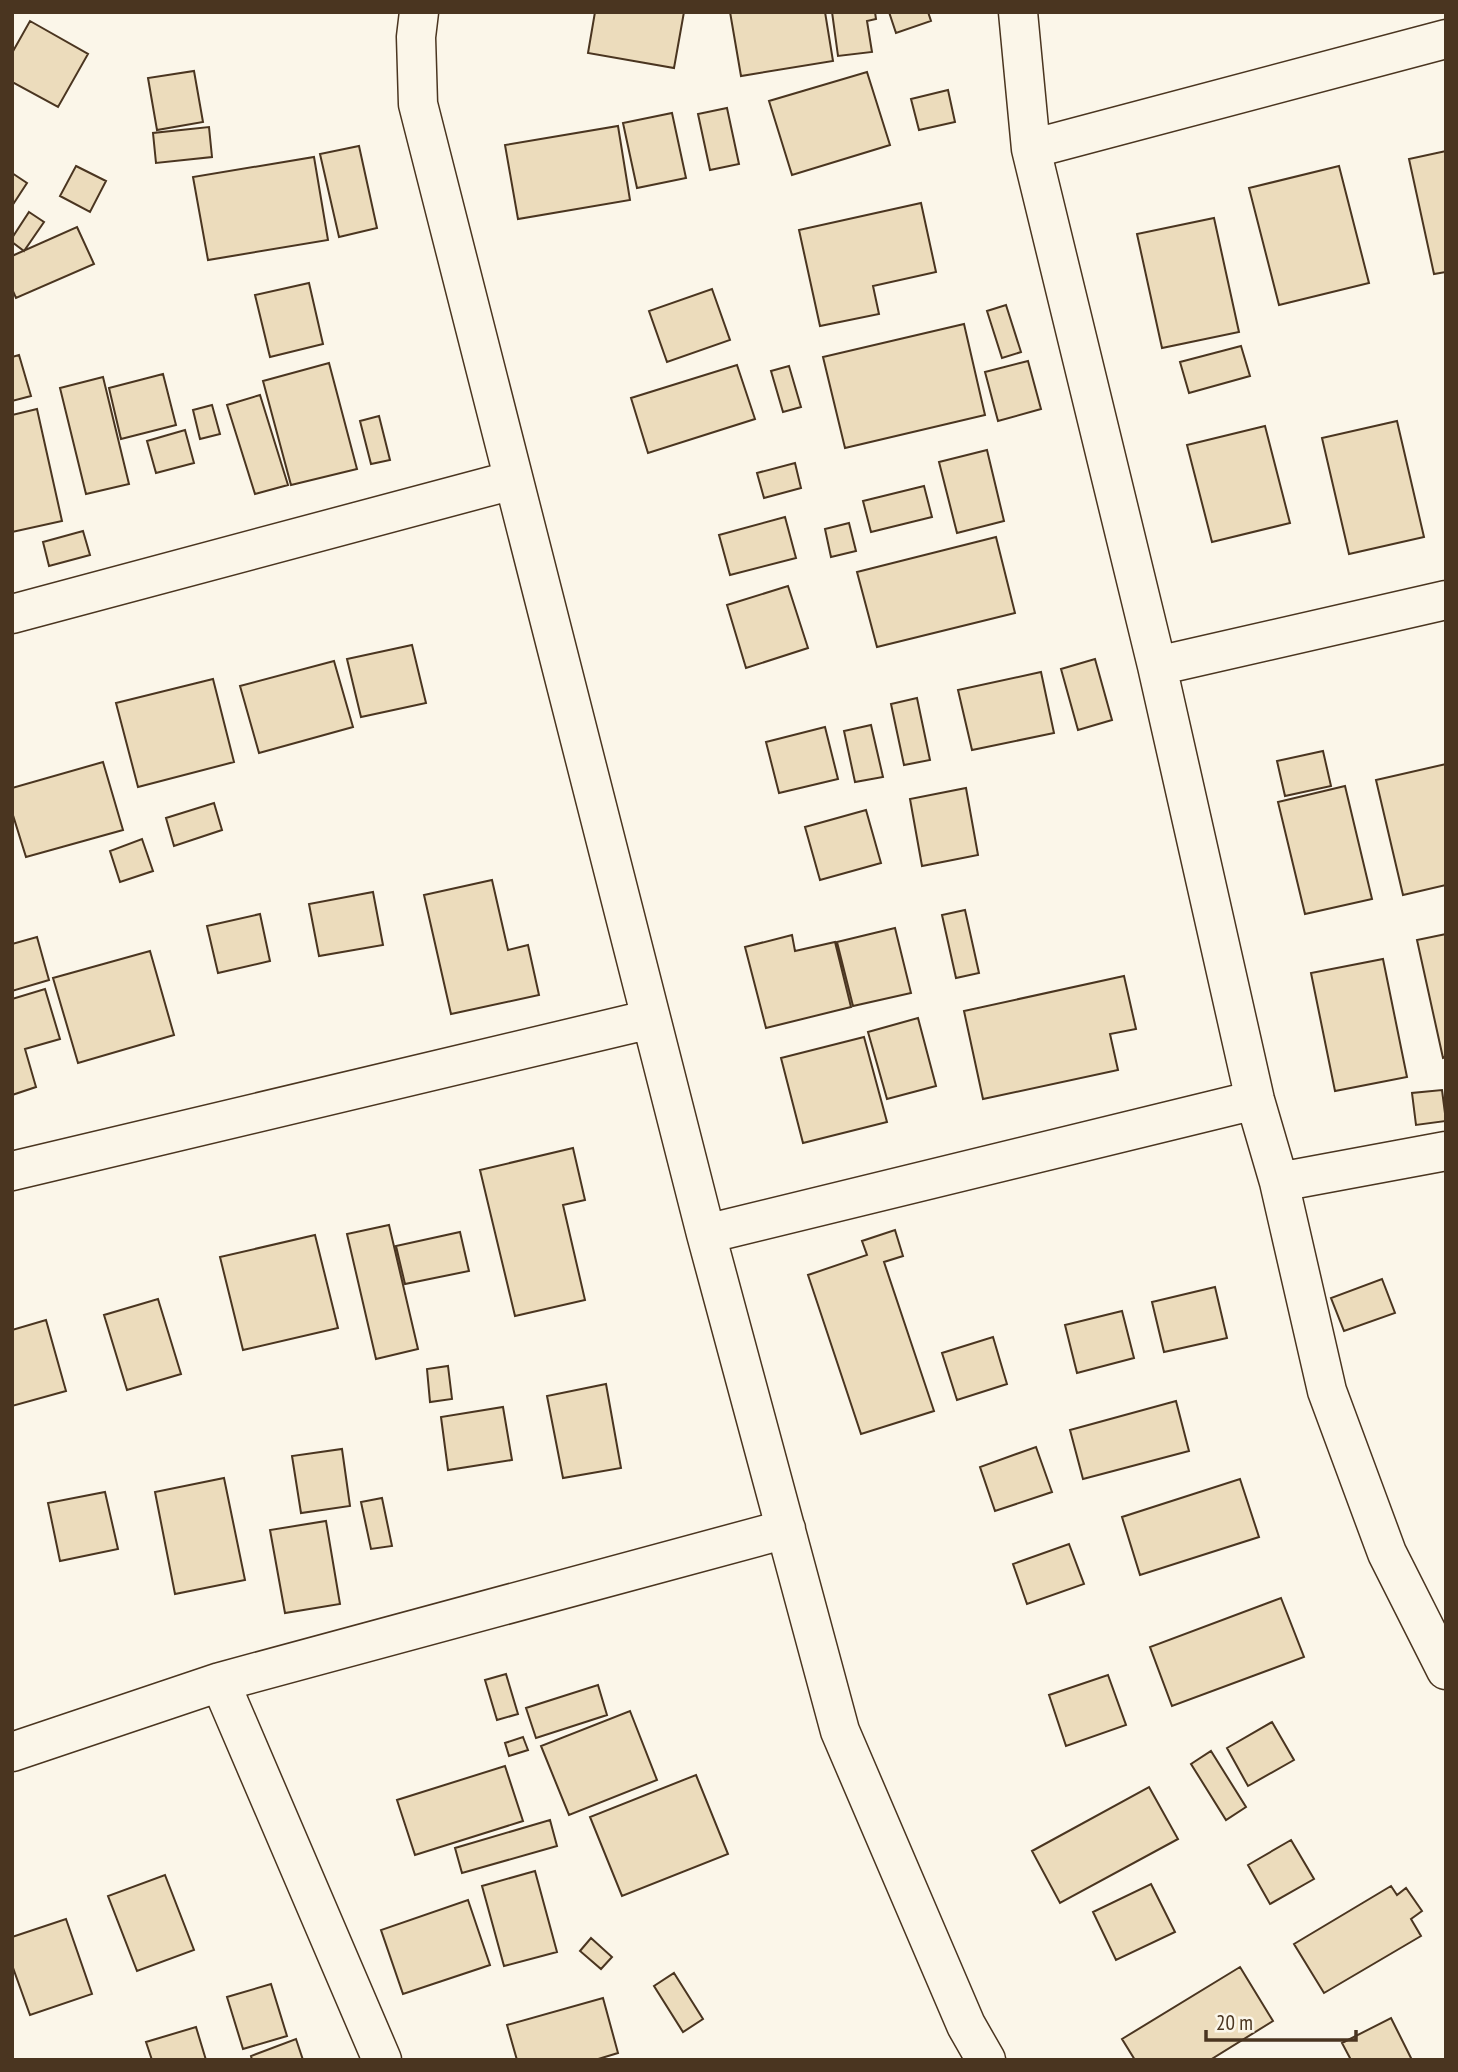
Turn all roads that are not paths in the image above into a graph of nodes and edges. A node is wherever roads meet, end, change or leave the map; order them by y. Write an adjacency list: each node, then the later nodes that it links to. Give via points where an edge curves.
1 (419, 12): 5 (street, via 418,104)
2 (1018, 12): 4 (street)
3 (1446, 39): 4 (street)
4 (1031, 149): 8 (street)
5 (513, 480): 7 (street); 9 (street)
6 (1446, 600): 8 (street)
7 (12, 614)
8 (1157, 666): 10 (street)
9 (650, 1018): 12 (street); 14 (street)
10 (1255, 1100): 13 (street); 14 (street)
11 (1446, 1151): 13 (street)
12 (12, 1171)
13 (1279, 1182): 16 (street, via 1326,1391 1387,1553)
14 (706, 1234): 15 (street)
15 (786, 1529): 17 (street); 20 (street, via 840,1731 966,2025)
16 (1446, 1670)
17 (220, 1682): 18 (street); 19 (street)
18 (12, 1752)
19 (382, 2060)
20 (986, 2060)

